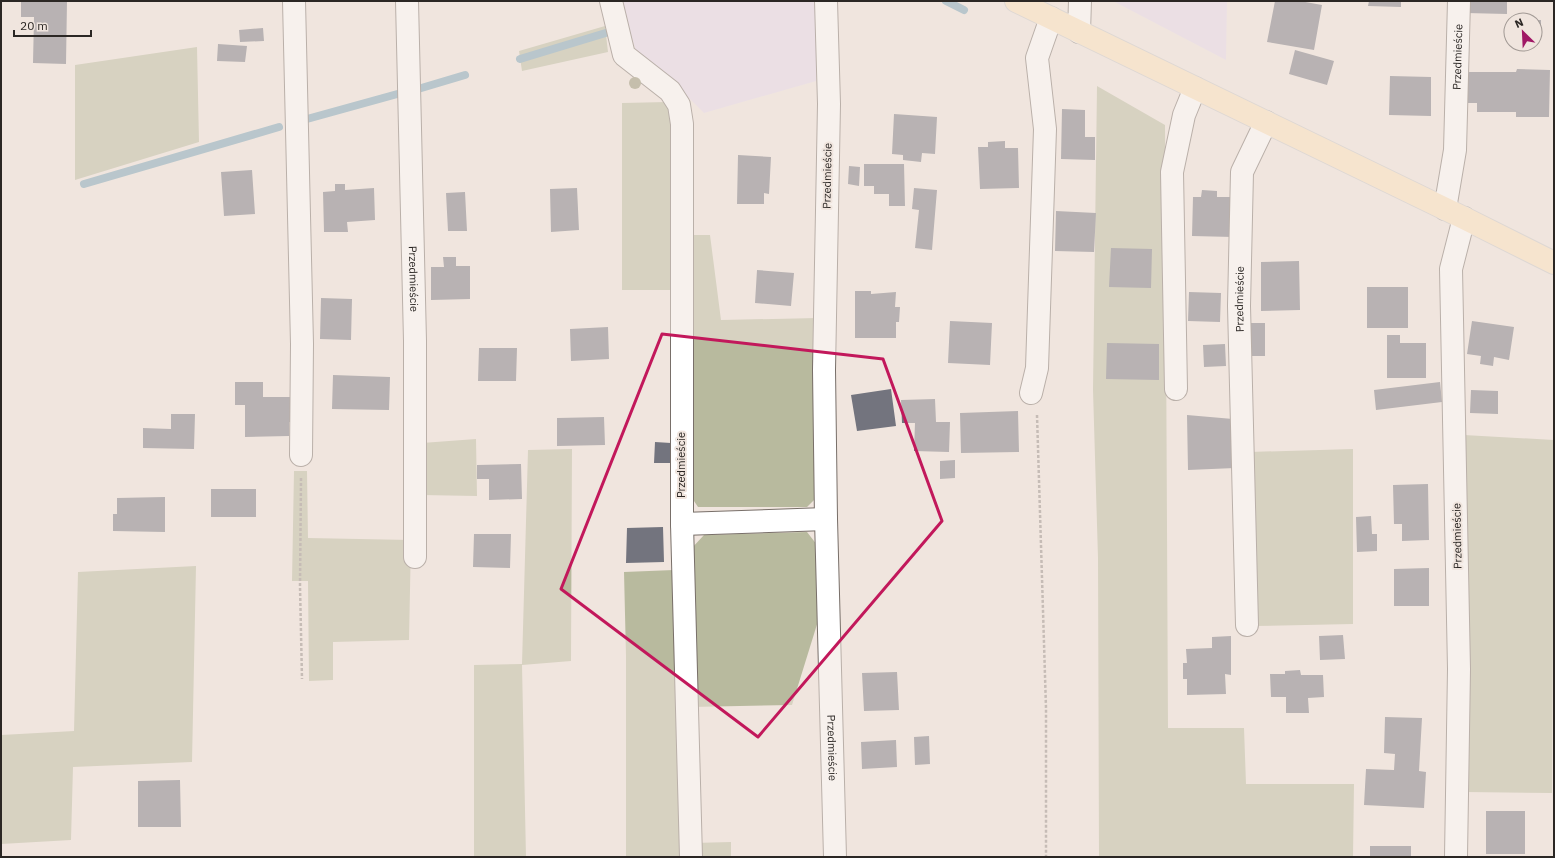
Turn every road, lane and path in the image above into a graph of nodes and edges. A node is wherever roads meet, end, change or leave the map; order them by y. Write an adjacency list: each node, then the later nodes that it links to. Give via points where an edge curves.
1 (294, 1): 16 (street, via 302,336)
2 (407, 1): 19 (street, Przedmieście, via 415,341)
3 (612, 1): 18 (street, Przedmieście, via 624,55 670,91 679,105 682,124)
4 (826, 1): 17 (street, Przedmieście, via 829,104 824,363)
5 (1016, 1): 8 (main road)
6 (1080, 1): 9 (street)
7 (1459, 1): 12 (street, Przedmieście)
8 (1051, 18): 9 (main road); 15 (street, via 1037,58 1045,129 1037,368)
9 (1078, 32): 10 (main road)
10 (1195, 88): 11 (main road); 14 (street, via 1184,115 1172,172)
11 (1266, 122): 12 (main road); 20 (street, Przedmieście, via 1242,172 1240,306)
12 (1454, 213): 13 (main road); 25 (street, Przedmieście, via 1450,268 1459,669)
13 (1554, 264)
14 (1176, 389)
15 (1032, 393): 24 (path, via 1038,420 1046,708)
16 (301, 456): 21 (path)
17 (826, 519): 18 (street); 23 (street, Przedmieście)
18 (682, 524): 22 (street, Przedmieście)
19 (415, 557)
20 (1247, 625)
21 (302, 679)
22 (691, 857)
23 (834, 857)
24 (1046, 857)
25 (1456, 857)

